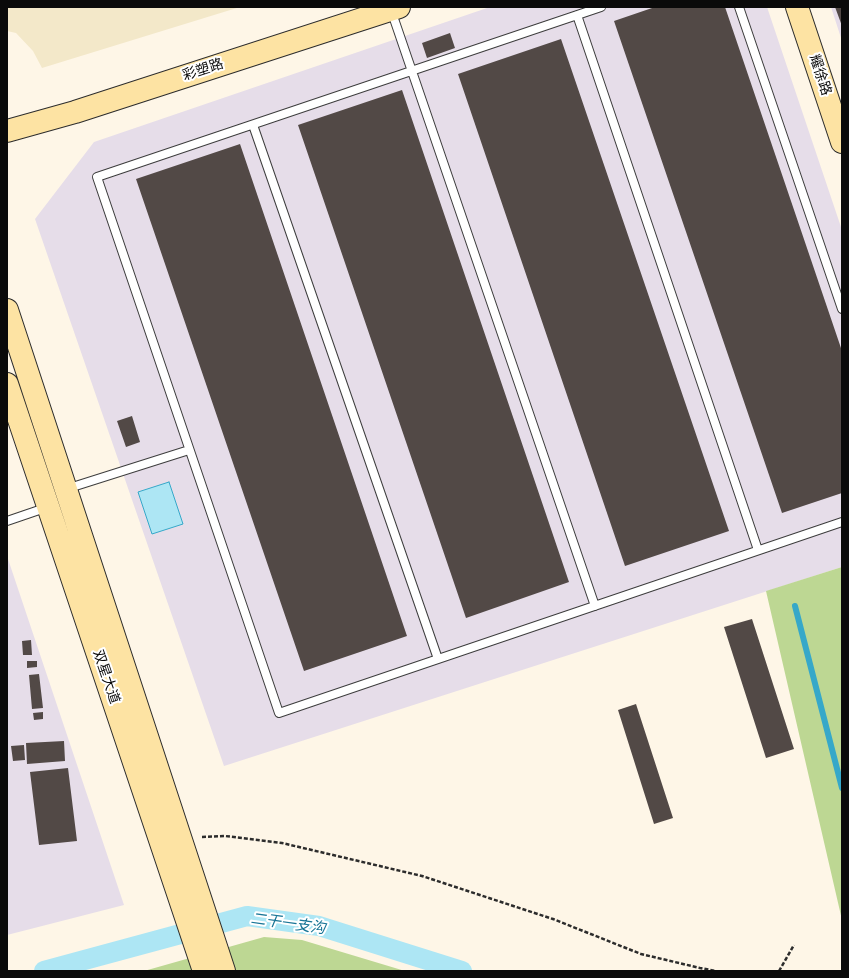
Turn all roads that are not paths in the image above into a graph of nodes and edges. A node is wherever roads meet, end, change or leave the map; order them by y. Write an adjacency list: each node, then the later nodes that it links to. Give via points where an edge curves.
1 (601, 7): 5 (lane)
2 (739, 7): 10 (lane)
3 (797, 7): 9 (street, 耀徐路)
4 (395, 8): 6 (lane); 8 (street, 彩塑路, via 76,112)
5 (577, 15): 6 (lane); 17 (lane)
6 (412, 71): 7 (lane); 18 (lane)
7 (253, 125): 13 (lane, via 97,177); 19 (lane)
8 (7, 131)
9 (842, 142)
10 (842, 309)
11 (7, 310): 14 (street, 双星大道)
12 (7, 384): 14 (street, 双星大道)
13 (189, 450): 14 (lane); 19 (lane, via 279,713)
14 (60, 501): 15 (lane); 20 (street, 双星大道); 20 (street, 双星大道, via 180,838)
15 (7, 522)
16 (842, 522): 17 (lane)
17 (758, 550): 18 (lane)
18 (594, 606): 19 (lane)
19 (438, 659)
20 (188, 893): 21 (street, 双星大道); 22 (street)
21 (204, 971)
22 (224, 971)

